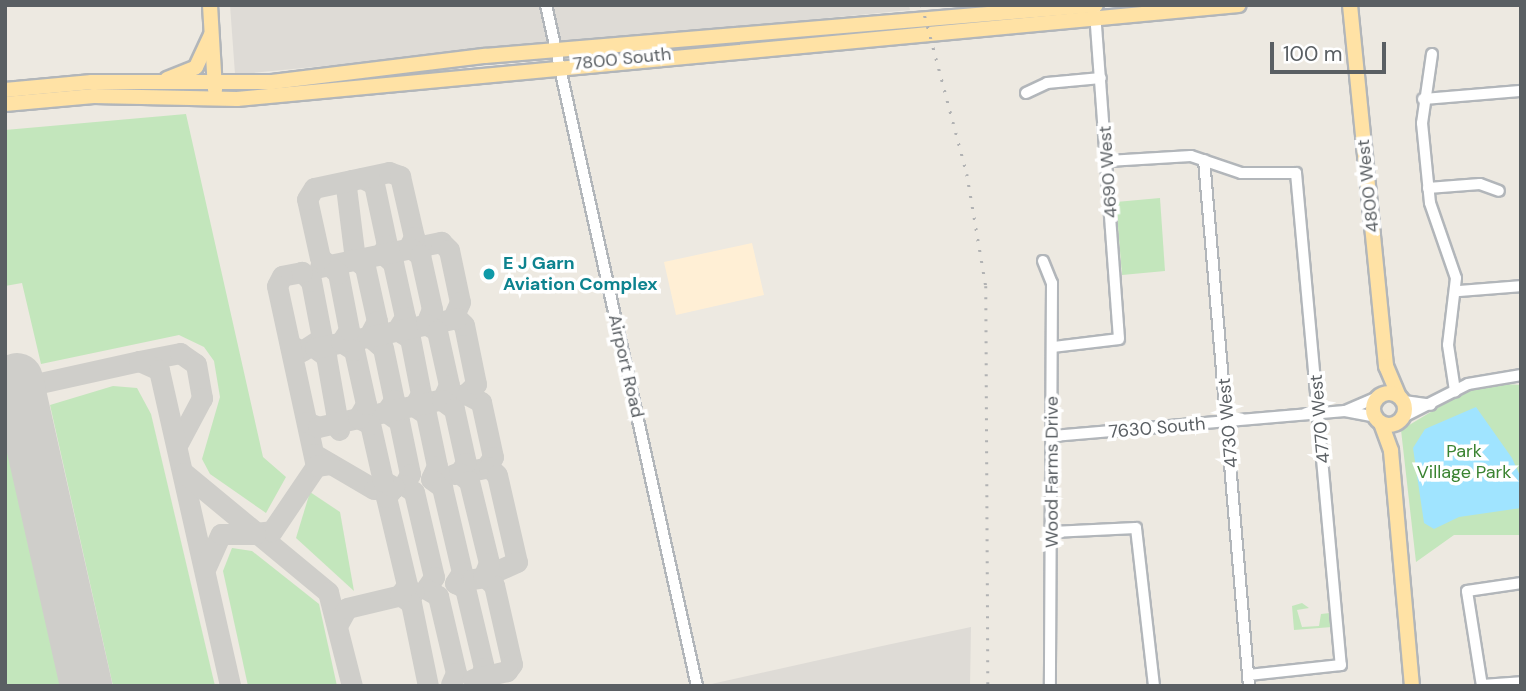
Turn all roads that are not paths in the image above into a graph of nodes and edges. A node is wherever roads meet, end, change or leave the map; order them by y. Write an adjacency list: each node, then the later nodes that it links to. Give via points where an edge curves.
1 (210, 5): 6 (main road)
2 (546, 5): 8 (street, Airport Road)
3 (1239, 5): 5 (main road, 7800 South)
4 (1350, 5): 26 (main road, 4800 West)
5 (1095, 10): 8 (main road, 7800 South); 9 (street, 4690 West)
6 (212, 30): 10 (main road, via 192,71); 11 (main road)
7 (1432, 54): 16 (street)
8 (558, 58): 11 (main road, 7800 South); 15 (main road, 7800 South, via 237,99); 43 (street, Airport Road)
9 (1101, 78): 14 (street, via 1046,83); 19 (street, 4690 West)
10 (150, 83): 11 (main road, 7800 South); 12 (main road, 7800 South)
11 (218, 84): 15 (main road, via 209,92)
12 (5, 90)
13 (1521, 91): 16 (street)
14 (1026, 93)
15 (124, 97): 17 (main road, 7800 South)
16 (1423, 99): 20 (street)
17 (5, 104)
18 (1204, 160): 19 (street); 33 (street, 4770 West, via 1241,173 1296,173); 36 (street, 4730 West)
19 (1108, 161): 25 (street, 4690 West, via 1119,339)
20 (1428, 188): 21 (street, via 1480,184); 24 (street)
21 (1499, 191)
22 (1043, 261): 25 (street, Wood Farms Drive, via 1052,283)
23 (1521, 286): 24 (street)
24 (1458, 292): 28 (street, via 1448,345)
25 (1053, 347): 37 (street, Wood Farms Drive)
26 (1386, 366): 29 (main road, 4800 West); 30 (main road, 4800 West)
27 (1521, 375): 28 (street, via 1480,379)
28 (1455, 391): 31 (street)
29 (1378, 397): 30 (main road); 32 (street, 7630 South); 35 (main road, 4800 West)
30 (1401, 398): 31 (street); 34 (main road, 4800 West)
31 (1431, 405): 34 (street)
32 (1345, 411): 33 (street, 7630 South); 35 (street, 7630 South)
33 (1320, 414): 36 (street, 7630 South); 41 (street, 4770 West, via 1341,665)
34 (1401, 419): 35 (main road); 38 (main road, 4800 West)
35 (1378, 420): 38 (main road, 4800 West)
36 (1228, 422): 37 (street, 7630 South); 41 (street, 4730 West)
37 (1053, 436): 39 (street, Wood Farms Drive)
38 (1391, 450): 46 (main road, 4800 West)
39 (1052, 532): 44 (street, Wood Farms Drive); 45 (street, via 1136,528)
40 (1521, 583): 47 (street, via 1470,588 1468,628)
41 (1249, 680)
42 (1521, 682): 47 (street)
43 (697, 686)
44 (1050, 686)
45 (1154, 686)
46 (1412, 686)
47 (1482, 686)

